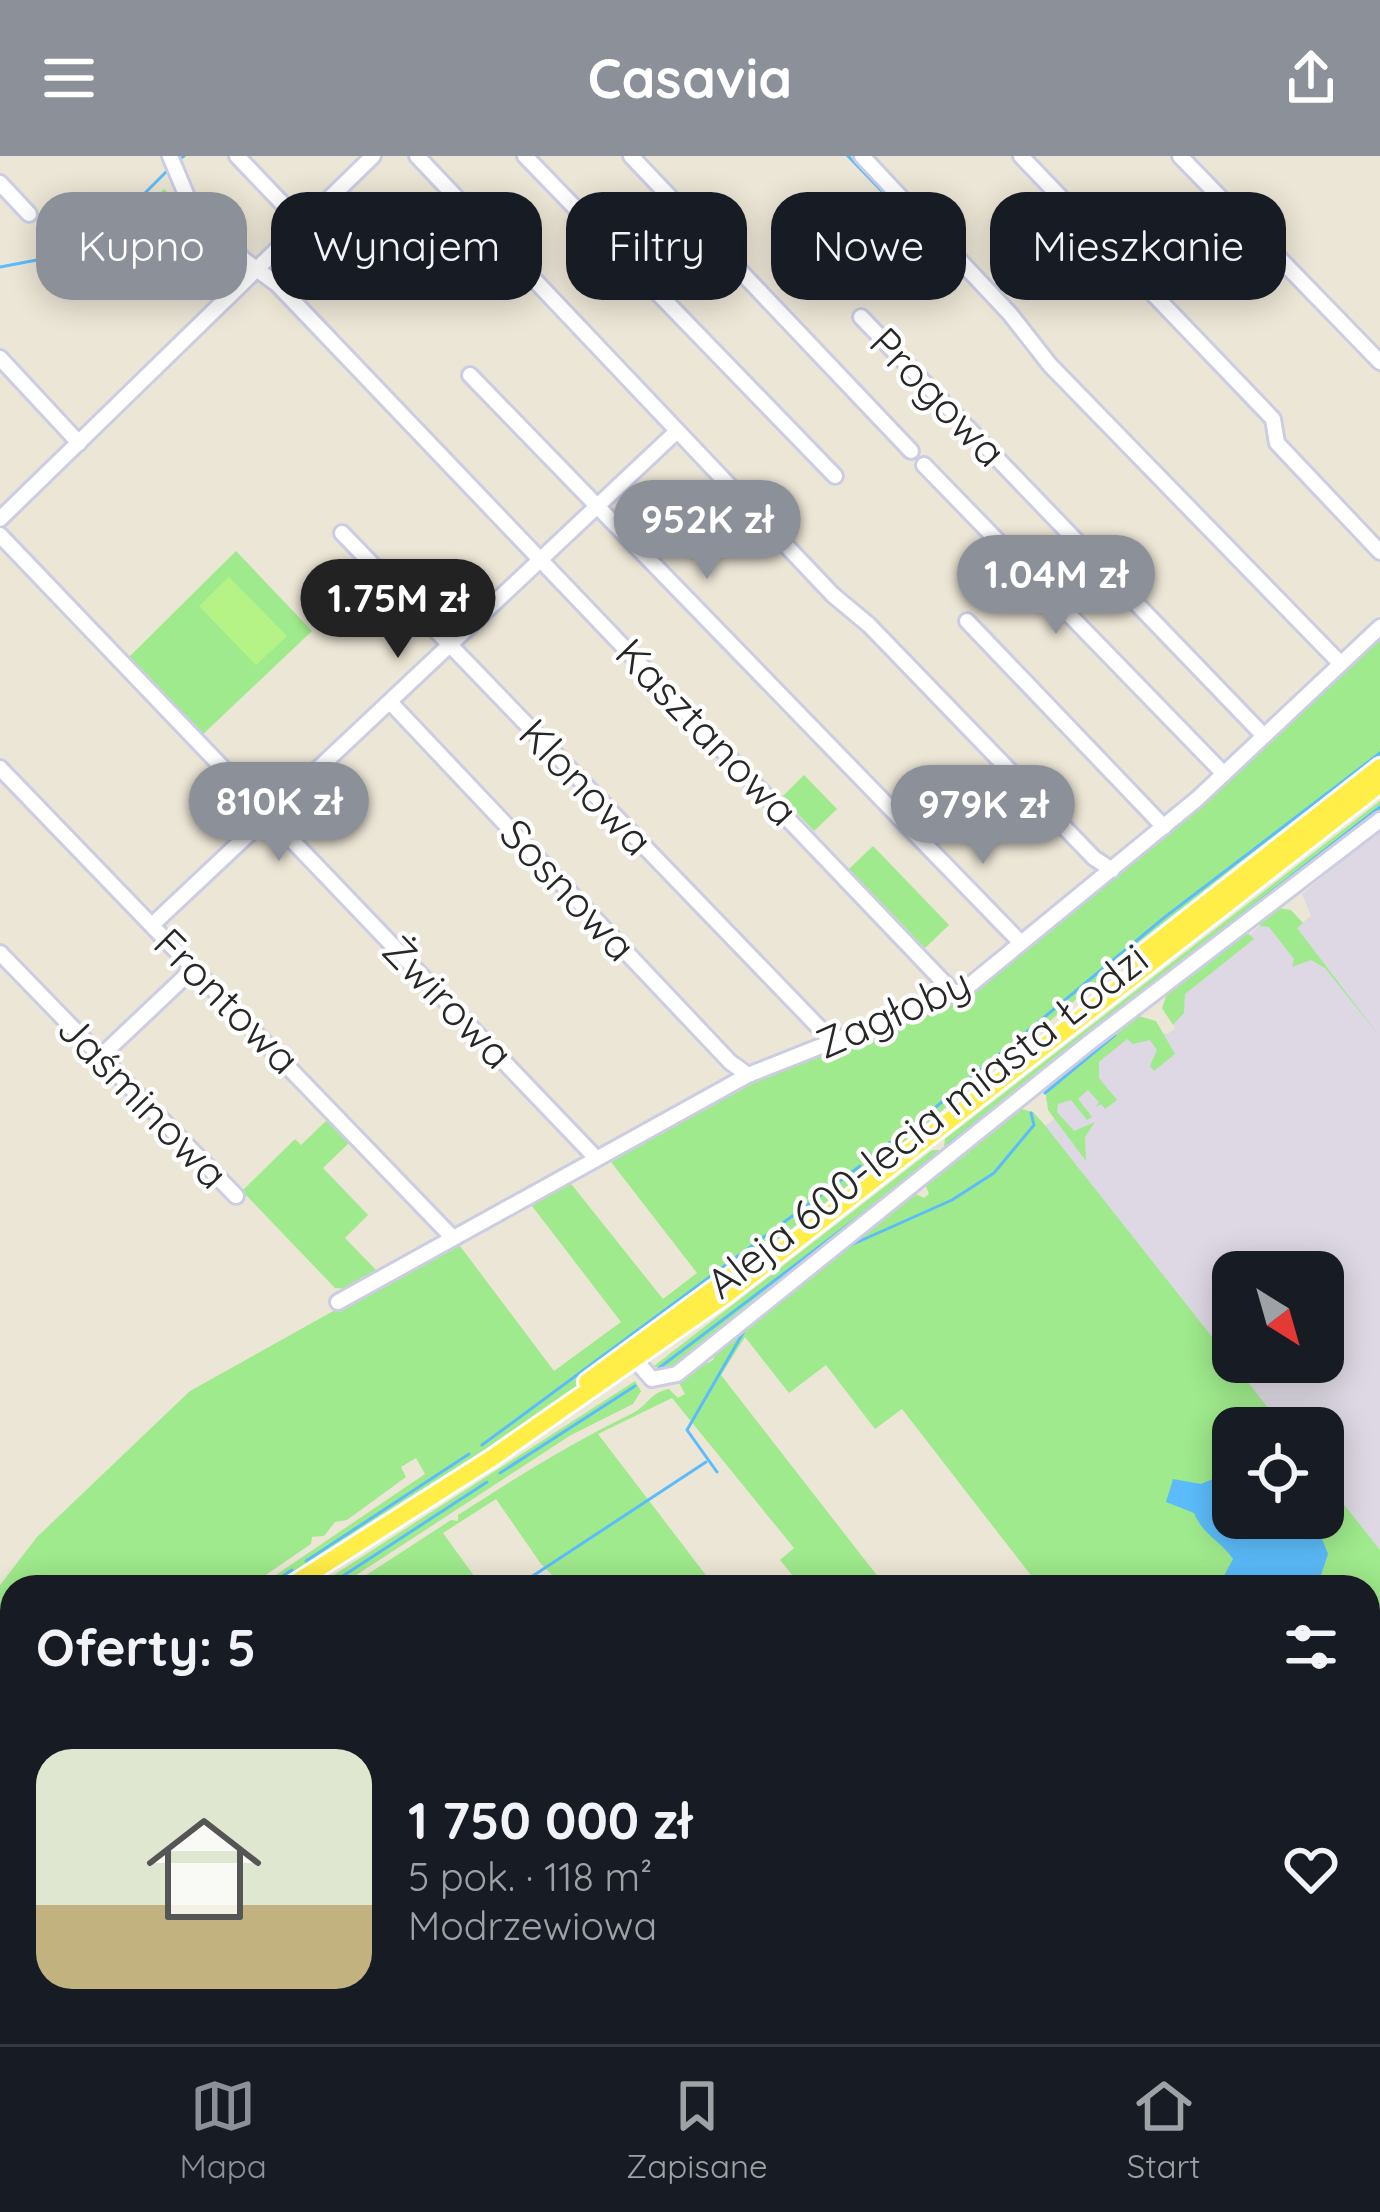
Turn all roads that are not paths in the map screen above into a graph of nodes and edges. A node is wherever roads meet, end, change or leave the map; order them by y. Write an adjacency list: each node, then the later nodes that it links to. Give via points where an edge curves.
1 (170, 156): 15 (street, Kasztanowa, via 188,199)
2 (237, 156): 11 (street)
3 (373, 156): 12 (street)
4 (417, 156): 20 (street)
5 (525, 156): 24 (street)
6 (631, 156): 22 (street)
7 (862, 156): 34 (street, via 1050,365)
8 (1021, 156): 29 (street, via 1273,419 1277,442)
9 (1180, 156): 18 (street)
10 (0, 183): 13 (street)
11 (271, 192)
12 (335, 192)
13 (29, 214)
14 (271, 254): 15 (street)
15 (255, 270): 21 (street); 30 (street, Kasztanowa)
16 (861, 317): 36 (street, Progowa)
17 (0, 358): 21 (street)
18 (1380, 362)
19 (470, 375): 25 (street)
20 (676, 432): 25 (street); 44 (street)
21 (80, 442): 26 (street)
22 (910, 451)
23 (924, 465): 39 (street)
24 (835, 476)
25 (598, 506): 30 (street); 46 (street)
26 (0, 519)
27 (342, 532): 33 (street, Klonowa)
28 (0, 535): 41 (street, Żwirowa)
29 (1380, 552)
30 (542, 560): 33 (street); 49 (street, Kasztanowa)
31 (967, 621): 43 (street)
32 (1380, 627): 34 (street, Zagłoby)
33 (450, 647): 35 (street); 50 (street, Klonowa)
34 (1340, 662): 36 (street, Zagłoby)
35 (390, 702): 41 (street); 52 (street, Sosnowa)
36 (1264, 736): 39 (street, Zagłoby)
37 (0, 767): 45 (street, Frontowa)
38 (1380, 767): 57 (main road, Aleja 600-lecia miasta Łodzi)
39 (1224, 774): 43 (street, Zagłoby)
40 (1380, 784): 57 (main road, Aleja 600-lecia miasta Łodzi)
41 (268, 817): 45 (street); 53 (street, Żwirowa)
42 (1380, 820): 57 (street, via 677,1373 652,1379)
43 (1164, 827): 44 (street, Zagłoby)
44 (1112, 870): 46 (street, Zagłoby)
45 (152, 925): 48 (street, Frontowa)
46 (1021, 943): 49 (street, Zagłoby)
47 (0, 953): 51 (street, Jaśminowa)
48 (194, 968): 51 (street); 55 (street, Frontowa)
49 (954, 993): 50 (street, Zagłoby)
50 (832, 1041): 52 (street, Zagłoby)
51 (100, 1057): 54 (street, Jaśminowa)
52 (748, 1075): 53 (street, Zagłoby)
53 (596, 1158): 55 (street, Zagłoby)
54 (236, 1196)
55 (452, 1237): 56 (street, Zagłoby)
56 (338, 1302)
57 (631, 1357): 58 (main road, Aleja 600-lecia miasta Łodzi)
58 (307, 1575)

